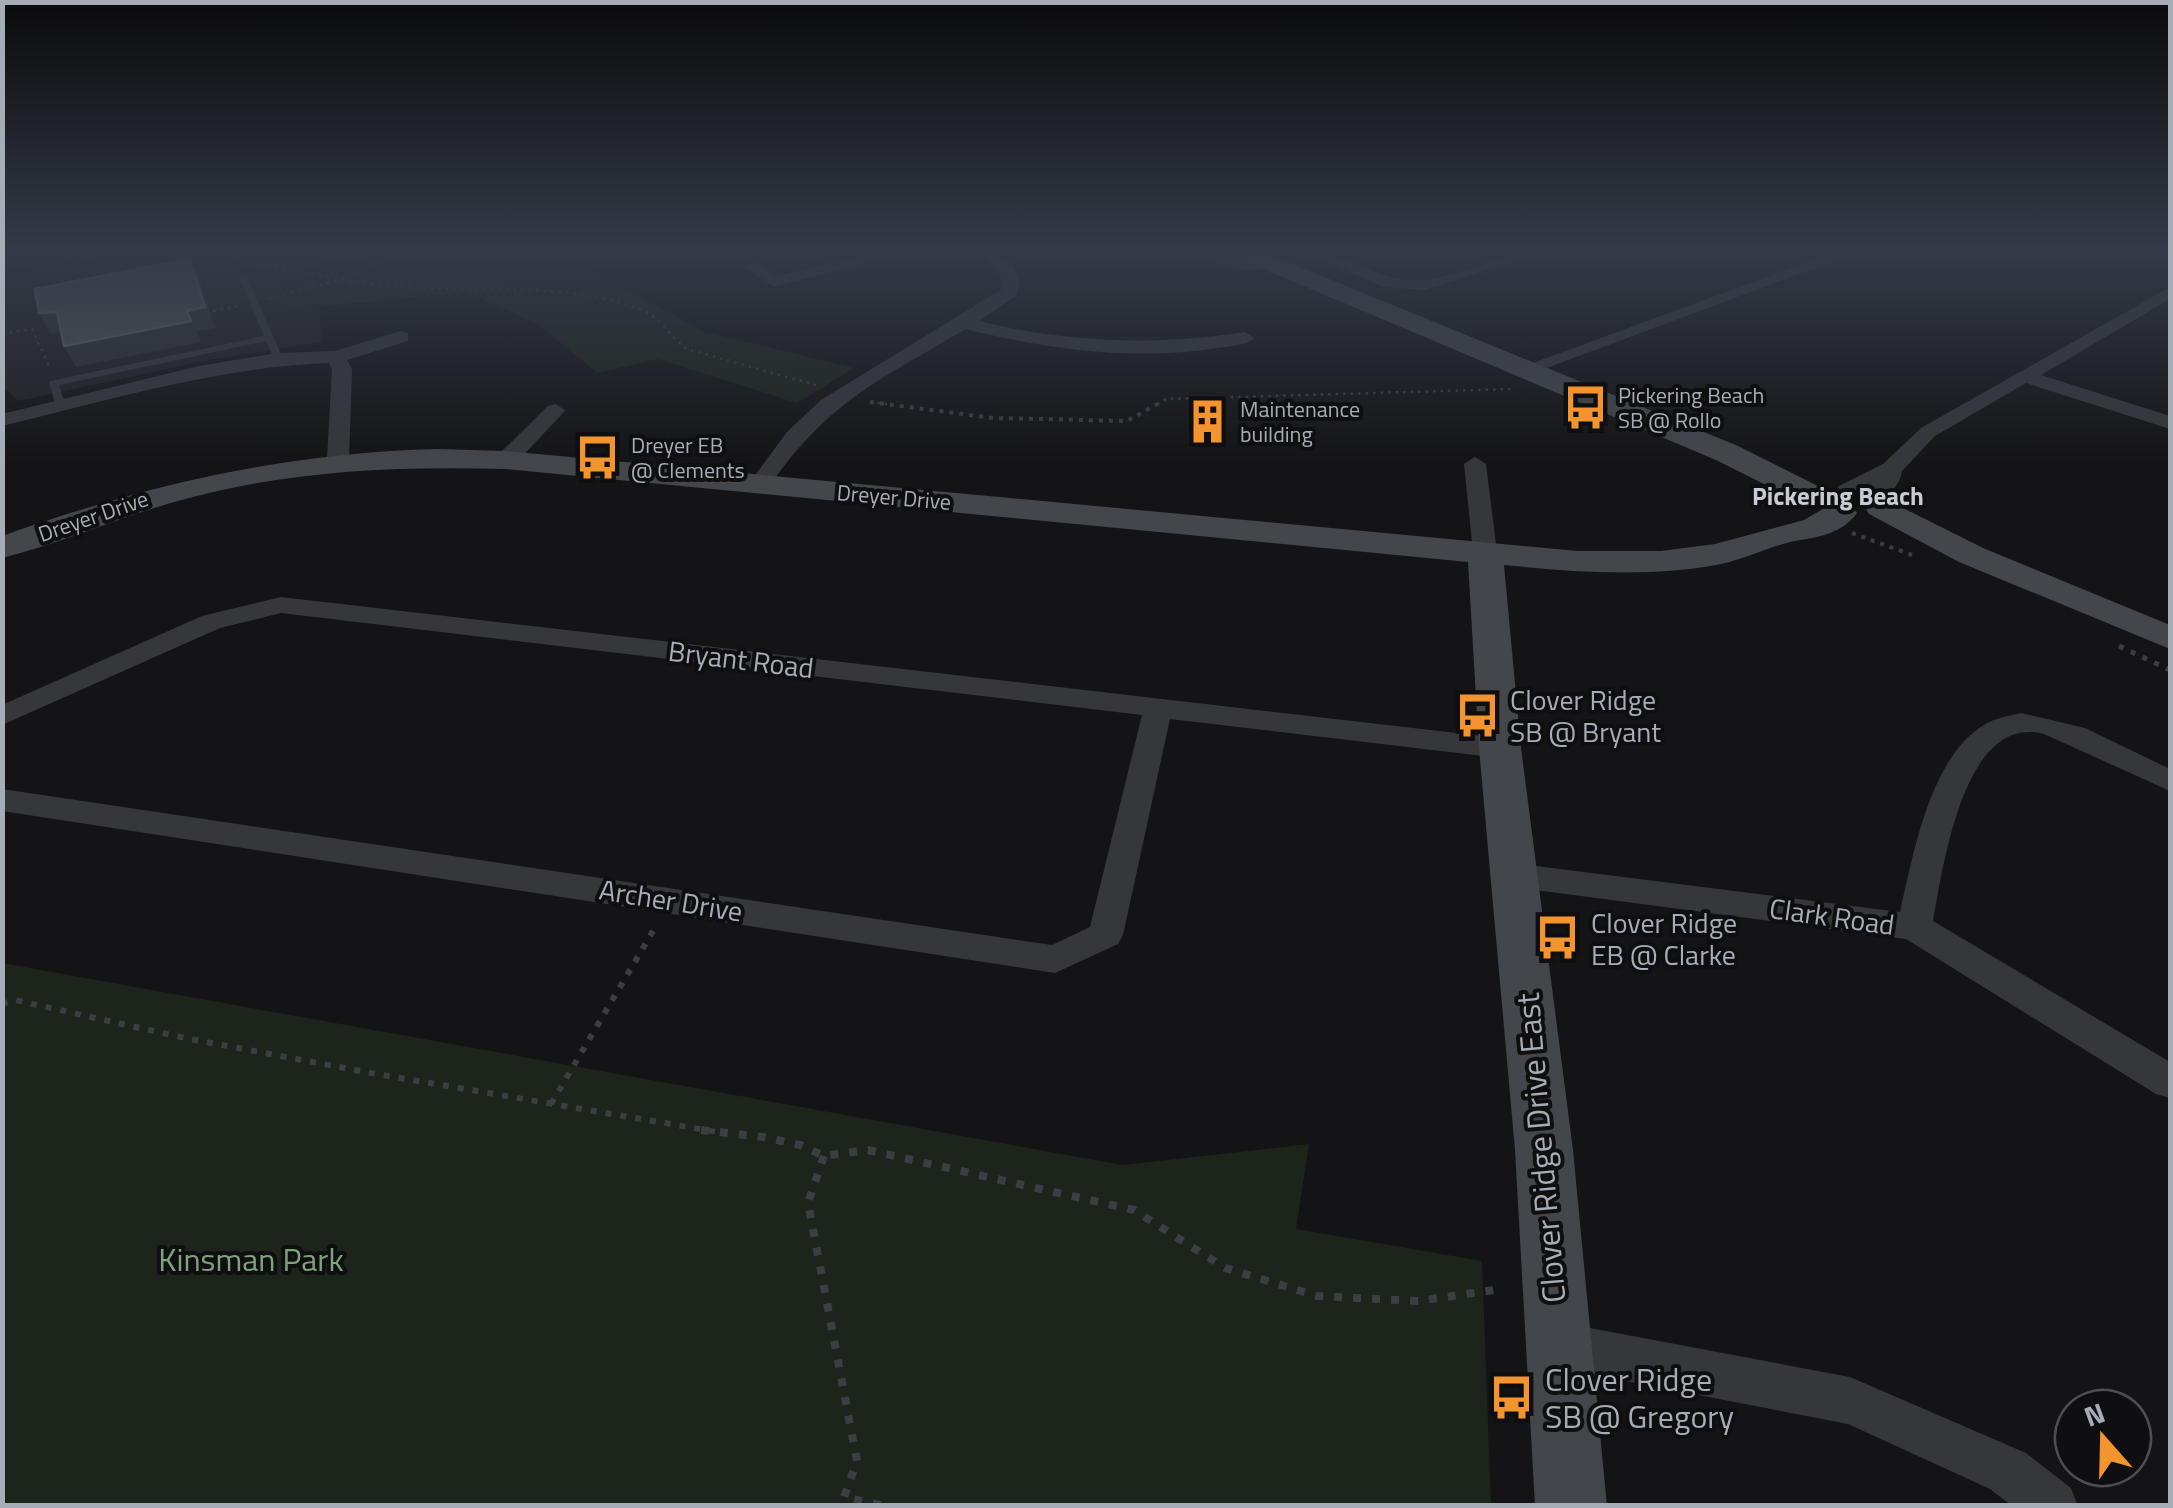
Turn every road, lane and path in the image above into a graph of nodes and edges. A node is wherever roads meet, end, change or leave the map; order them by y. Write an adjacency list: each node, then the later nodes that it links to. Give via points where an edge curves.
1 (262, 322): 9 (lane)
2 (663, 322): 17 (path, via 673,340 688,348)
3 (1402, 322): 15 (street)
4 (1670, 322): 15 (street)
5 (2118, 322): 14 (street)
6 (966, 323): 10 (street, via 1057,345 1122,350); 17 (street)
7 (2, 334): 13 (path, via 32,329)
8 (401, 337): 11 (street)
9 (268, 338): 12 (lane); 16 (lane)
10 (1245, 338)
11 (336, 357): 12 (street); 21 (street, via 342,369)
12 (278, 359): 16 (street)
13 (49, 366): 16 (lane)
14 (2027, 376): 20 (street); 25 (street, via 1928,432 1890,478)
15 (1526, 379): 17 (path, via 1166,399 1128,421 993,418); 25 (street)
16 (57, 393): 19 (street)
17 (841, 394): 24 (street, via 803,427)
18 (556, 410): 22 (street)
19 (2, 420)
20 (2170, 424)
21 (338, 460): 22 (street, Dreyer Drive); 26 (street, Dreyer Drive, via 168,492)
22 (506, 460): 24 (street, Dreyer Drive)
23 (1475, 464): 27 (street)
24 (758, 486): 27 (street, Dreyer Drive)
25 (1846, 501): 27 (street, Dreyer Drive, via 1811,530 1719,554 1578,562); 28 (street, via 1950,551)
26 (2, 548)
27 (1485, 552): 31 (street, Clover Ridge Drive East)
28 (2170, 638)
29 (1158, 710): 30 (street, Bryant Road, via 281,605 211,622); 31 (street, Bryant Road); 35 (street, Archer Drive, via 1106,935 1055,958)
30 (2, 716)
31 (1500, 748): 34 (street, Clover Ridge Drive East)
32 (2170, 781): 36 (street, via 2074,735 2023,721 1986,735 1951,781)
33 (2, 800): 35 (street, Archer Drive)
34 (1513, 875): 36 (street, Clark Road); 42 (street, Clover Ridge Drive East)
35 (674, 900): 39 (path)
36 (1914, 927): 38 (street, Clark Road)
37 (2, 1004): 39 (path, via 15,1000)
38 (2170, 1082)
39 (550, 1104): 40 (path, via 763,1137)
40 (824, 1156): 41 (path, via 868,1150 1134,1210 1226,1268 1317,1296 1418,1301); 43 (path, via 808,1203 857,1461 844,1497)
41 (1494, 1290)
42 (1558, 1345): 44 (street, Clover Ridge Drive East); 45 (street, via 1850,1401 2008,1471)
43 (884, 1506)
44 (1571, 1506)
45 (2053, 1506)

